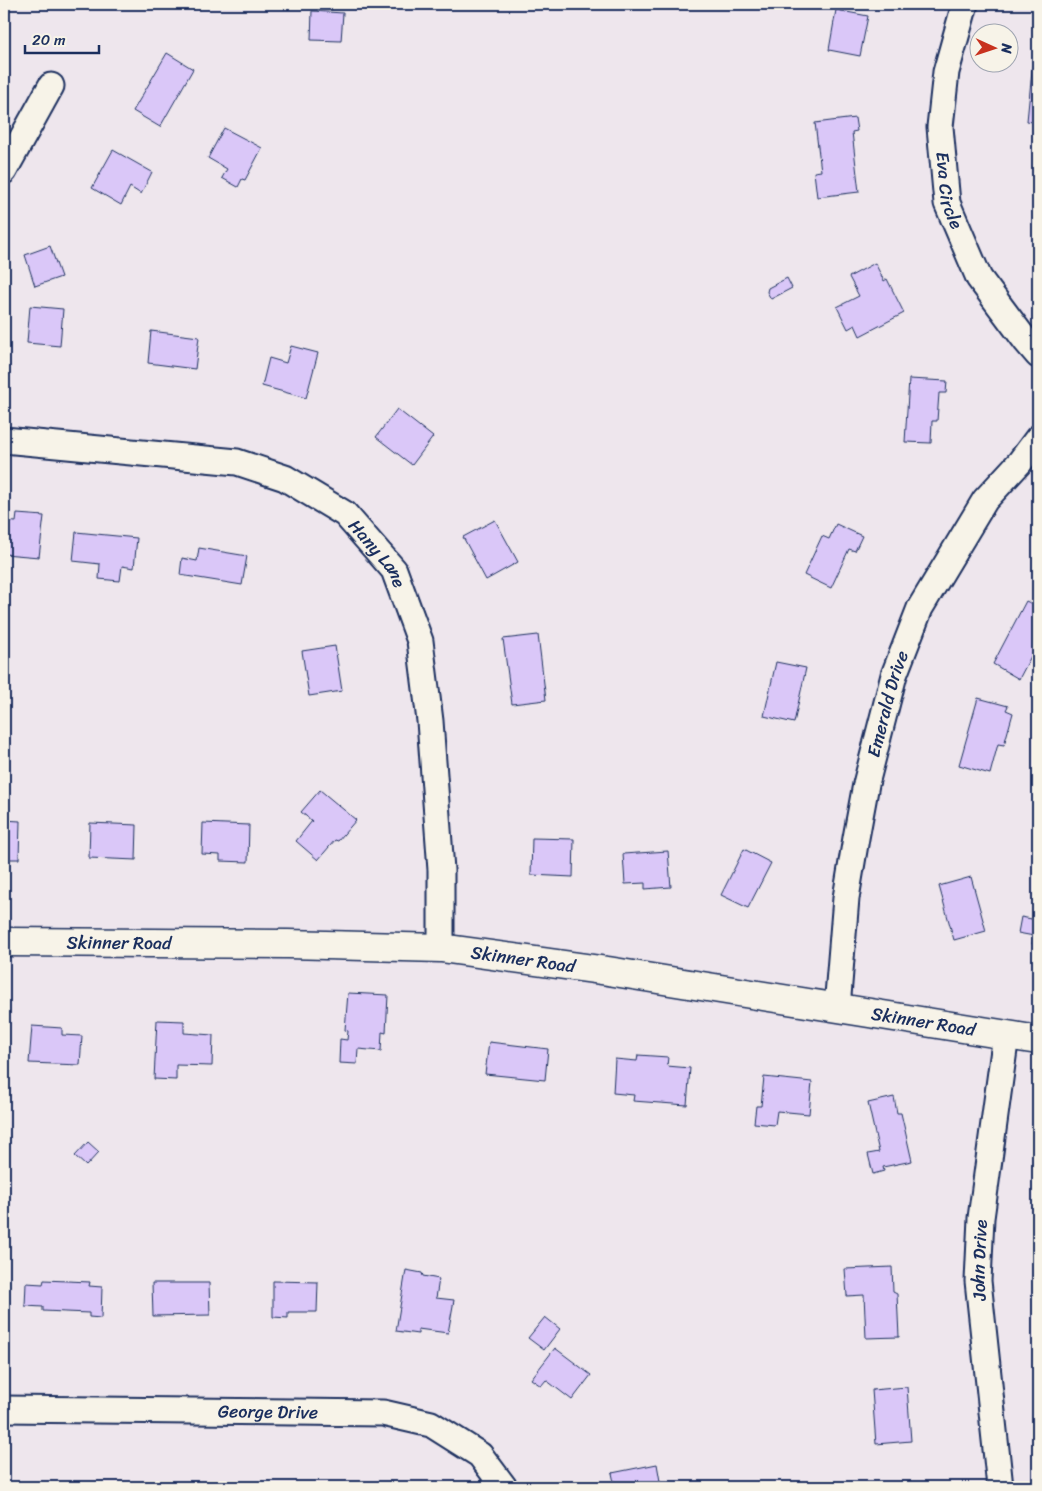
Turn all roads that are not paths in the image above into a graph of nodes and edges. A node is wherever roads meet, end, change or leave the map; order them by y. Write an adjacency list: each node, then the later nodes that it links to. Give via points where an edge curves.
1 (965, 4): 4 (street, Eva Circle, via 946,72 940,127 947,203 979,278)
2 (51, 86): 3 (street)
3 (4, 171)
4 (1038, 355)
5 (1038, 438): 9 (street, Emerald Drive, via 985,500 920,608 894,675 866,784 852,864 845,907)
6 (4, 440): 8 (street, Hany Lane, via 237,462 285,478 345,514 394,570 420,641 430,721 441,870)
7 (4, 942): 8 (street, Skinner Road)
8 (441, 948): 9 (street, Skinner Road)
9 (837, 1008): 10 (street, Skinner Road)
10 (1006, 1035): 11 (street, Skinner Road); 14 (street, John Drive, via 981,1218 978,1281)
11 (1038, 1040)
12 (4, 1409): 13 (street, George Drive, via 383,1413 431,1424 480,1455)
13 (504, 1487)
14 (1000, 1487)

